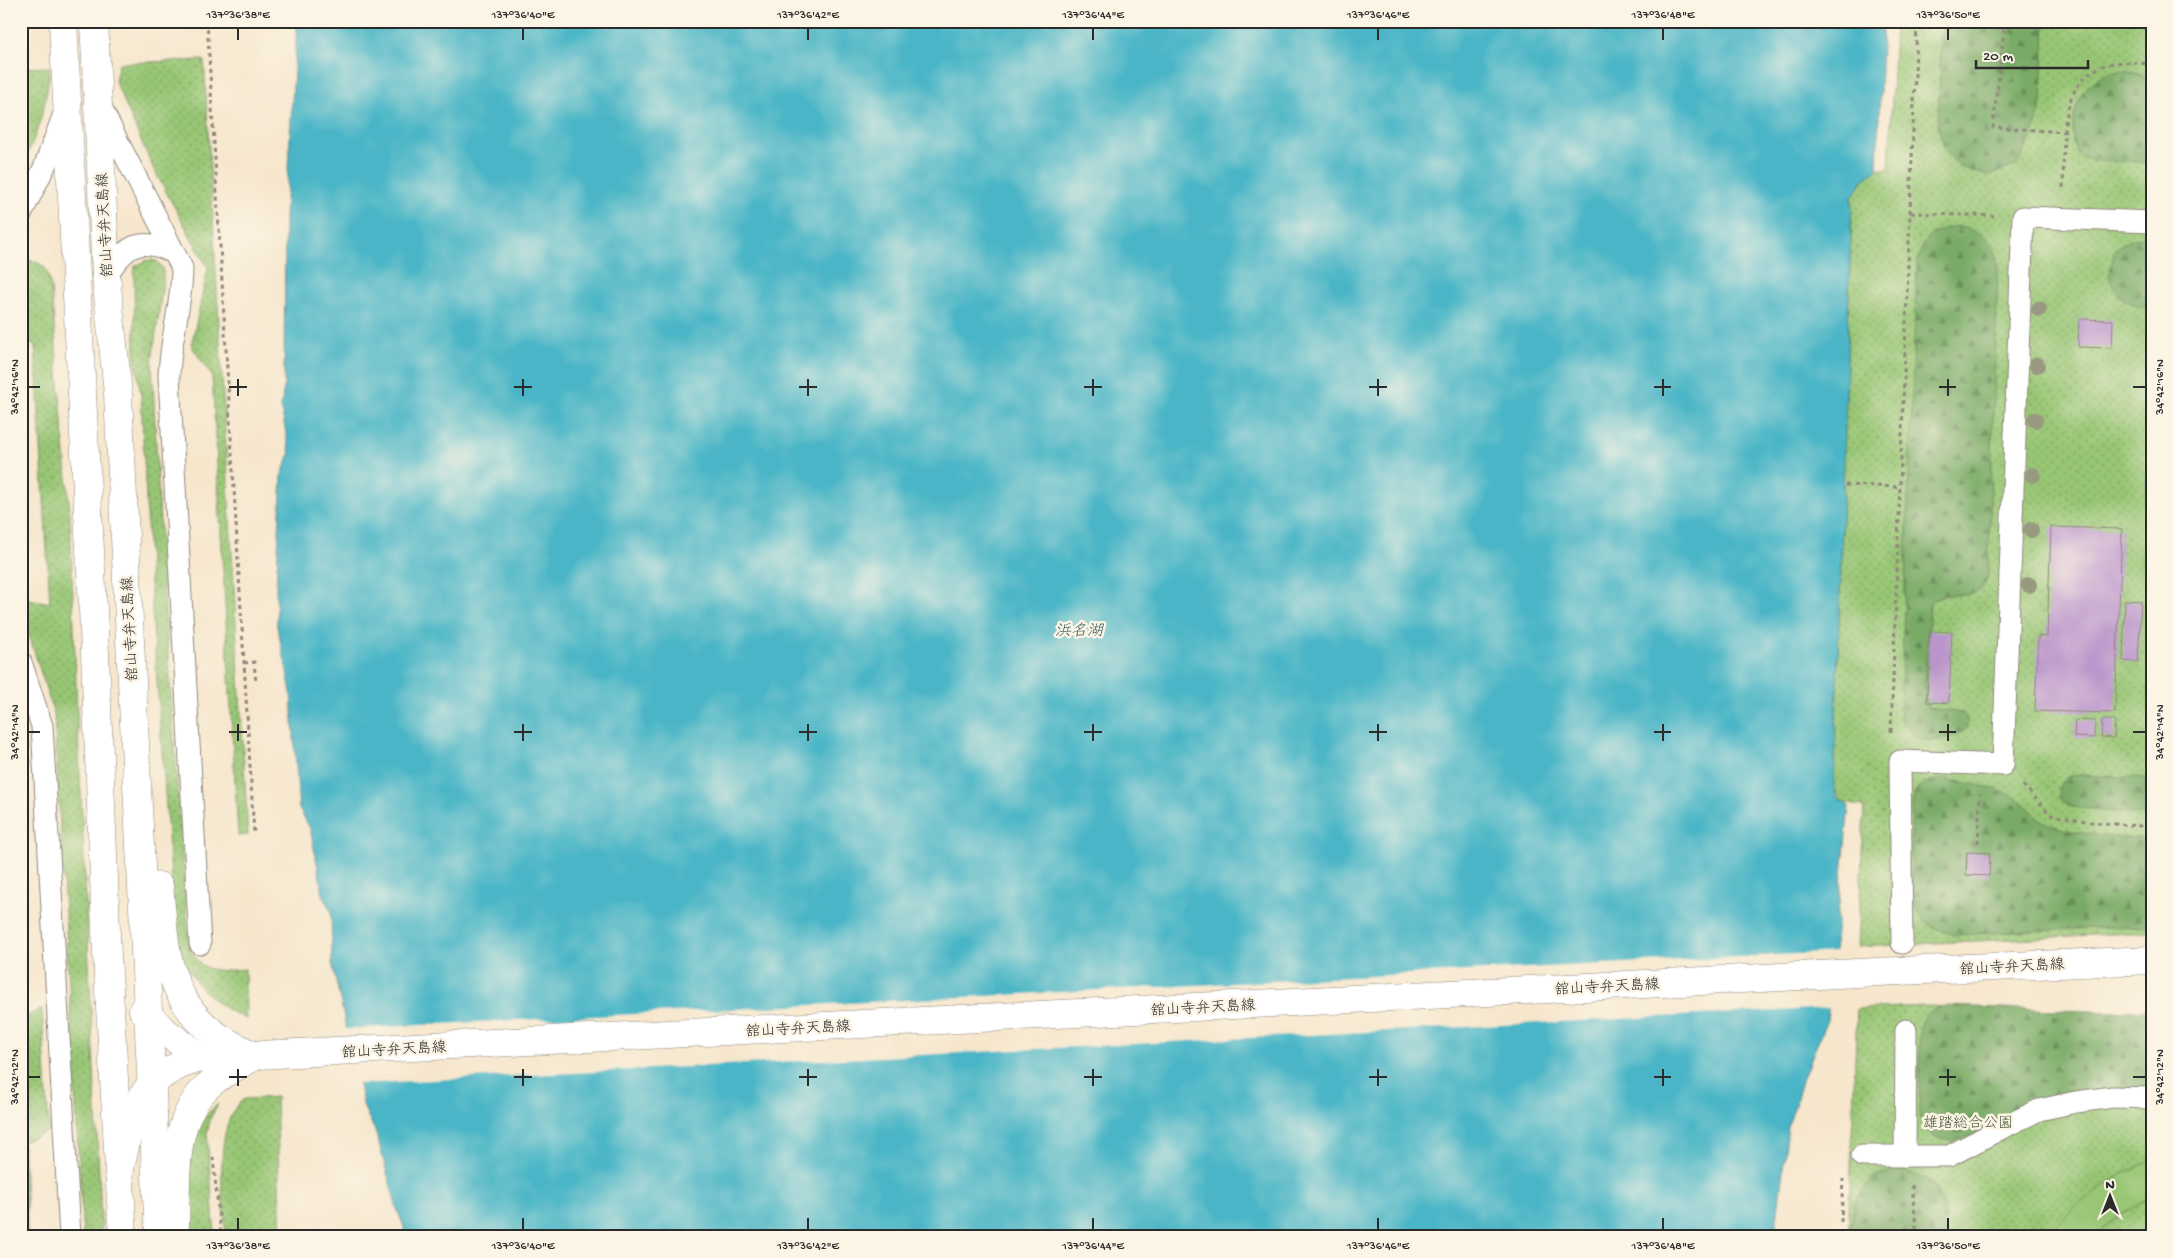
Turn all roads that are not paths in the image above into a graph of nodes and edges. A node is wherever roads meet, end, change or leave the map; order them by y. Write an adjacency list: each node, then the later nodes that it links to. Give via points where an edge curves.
1 (63, 21): 4 (main road, 舘山寺弁天島線)
2 (94, 21): 3 (main road, 舘山寺弁天島線)
3 (98, 101): 7 (lane); 8 (main road, 舘山寺弁天島線)
4 (67, 104): 5 (lane, via 44,168); 13 (main road, 舘山寺弁天島線)
5 (21, 214)
6 (2152, 222): 11 (lane, via 2023,217 2003,765 1900,762)
7 (174, 253): 8 (lane, via 160,245 134,245 116,260); 12 (lane, via 182,268 182,290 168,376)
8 (106, 276): 9 (main road, 舘山寺弁天島線, via 118,394)
9 (130, 644): 15 (main road, 舘山寺弁天島線); 17 (main road, via 168,960 174,981 183,1001 197,1019 213,1034)
10 (21, 662): 24 (lane, via 42,726)
11 (1902, 943)
12 (200, 944)
13 (108, 955): 15 (main road, via 131,996); 23 (main road, 舘山寺弁天島線)
14 (2152, 960): 17 (main road, 舘山寺弁天島線)
15 (148, 1017): 18 (main road); 19 (main road, 舘山寺弁天島線)
16 (1906, 1030): 22 (lane)
17 (254, 1056): 18 (main road, 舘山寺弁天島線); 27 (main road, via 210,1084 193,1104 182,1126)
18 (201, 1058): 19 (main road, 舘山寺弁天島線, via 164,1072)
19 (152, 1083): 23 (main road, 舘山寺弁天島線, via 138,1102 131,1120); 26 (main road, 舘山寺弁天島線)
20 (2152, 1098): 22 (lane, via 2113,1097 2049,1108 1949,1156)
21 (1862, 1156): 22 (lane)
22 (1905, 1156)
23 (119, 1174): 25 (main road, 舘山寺弁天島線)
24 (70, 1237)
25 (123, 1237)
26 (159, 1237)
27 (174, 1237)

